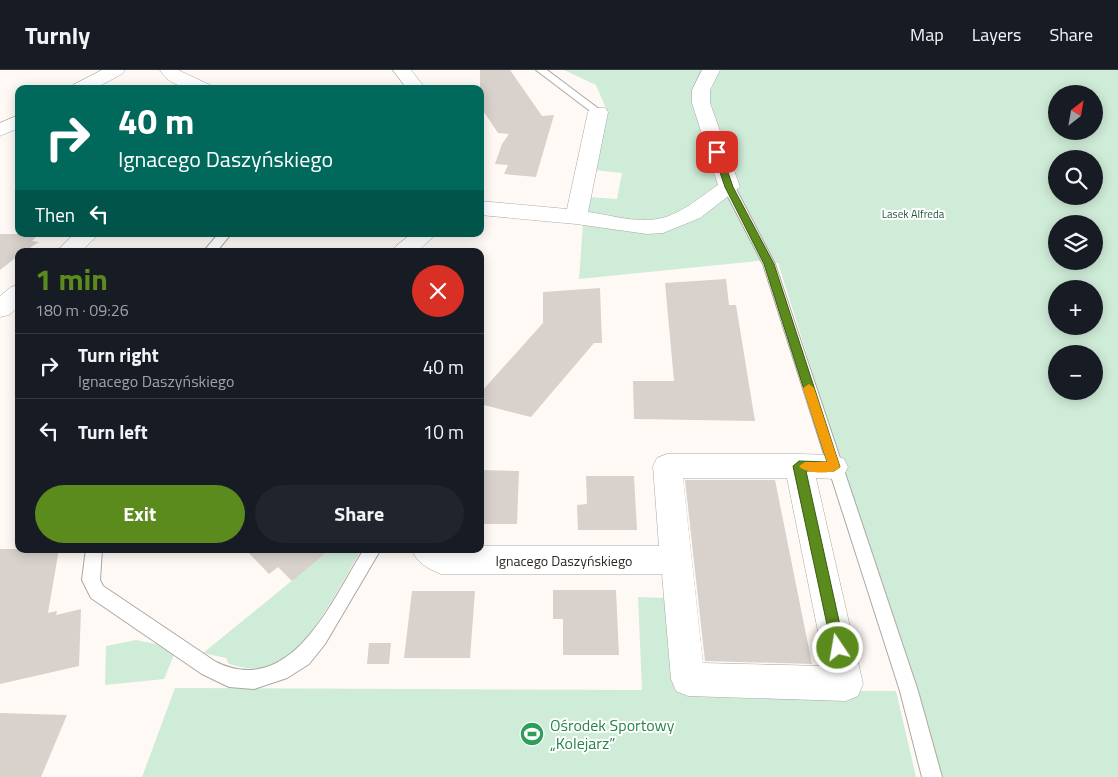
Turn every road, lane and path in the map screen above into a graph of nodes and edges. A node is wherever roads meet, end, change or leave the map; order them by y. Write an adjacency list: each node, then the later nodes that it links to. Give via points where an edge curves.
1 (169, 70): 7 (street, via 172,75)
2 (402, 70): 8 (street)
3 (540, 70): 9 (lane)
4 (711, 70): 13 (street, via 701,90 701,103)
5 (112, 71): 6 (street)
6 (87, 85)
7 (194, 85)
8 (414, 85)
9 (598, 112): 15 (street)
10 (15, 123): 11 (street)
11 (0, 132): 12 (street)
12 (15, 141)
13 (729, 187): 15 (street, via 692,213 663,226 647,227); 25 (lane, via 769,264)
14 (484, 208): 15 (street)
15 (576, 217)
16 (84, 237): 19 (street)
17 (222, 237): 20 (lane)
18 (421, 237): 21 (street)
19 (72, 248)
20 (213, 248)
21 (408, 248)
22 (15, 296): 23 (street)
23 (0, 309)
24 (799, 466): 25 (street); 29 (street, via 667,466); 29 (street, via 846,684 688,678)
25 (834, 467): 30 (lane, via 909,691)
26 (94, 553): 27 (lane, via 91,580 97,592 209,668 229,678 254,680 280,672 302,658)
27 (371, 553)
28 (432, 553): 29 (street, Ignacego Daszyńskiego, via 442,560)
29 (676, 560)
30 (932, 777)

